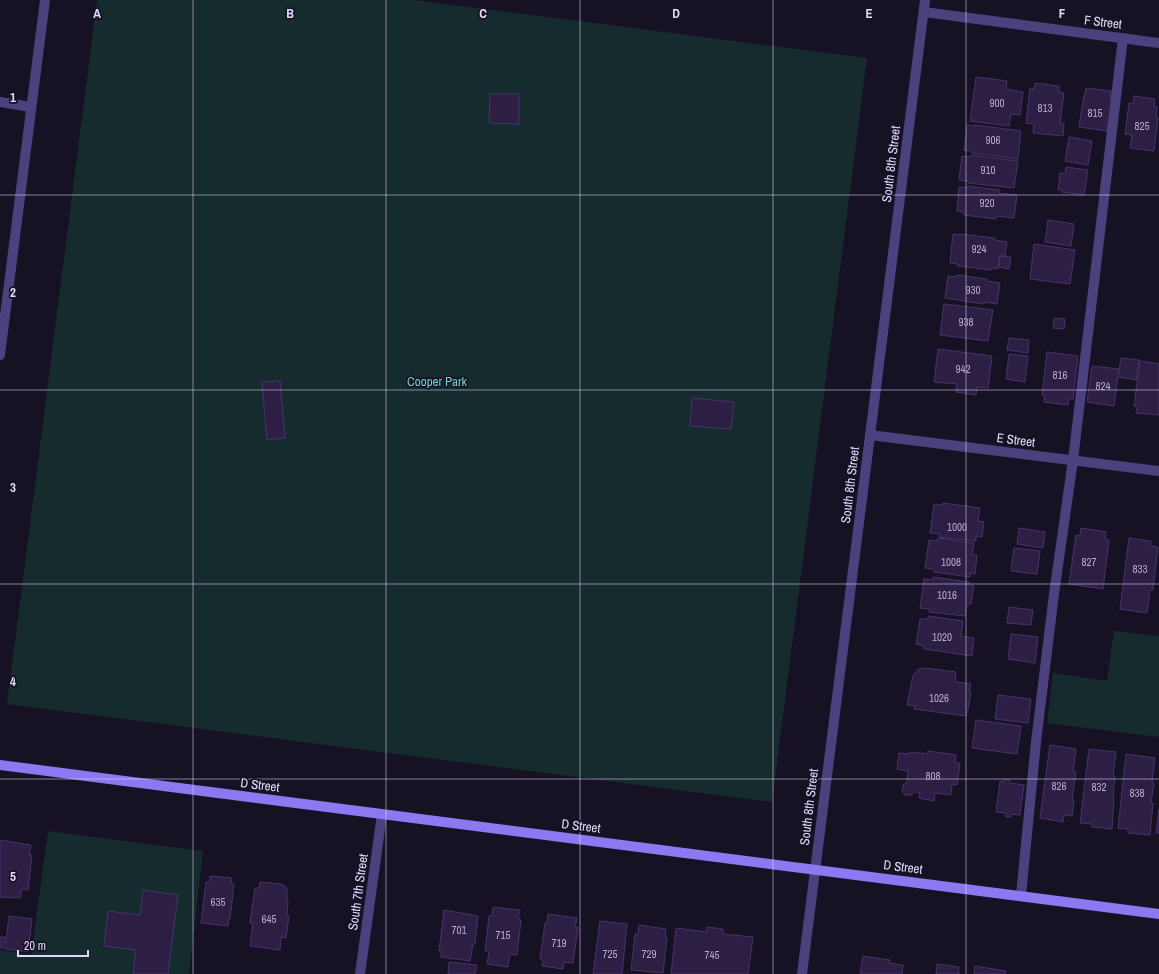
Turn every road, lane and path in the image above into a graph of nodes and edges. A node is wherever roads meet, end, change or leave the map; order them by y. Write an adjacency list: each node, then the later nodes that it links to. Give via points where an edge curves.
1 (45, 0): 7 (street)
2 (925, 0): 3 (street, South 8th Street)
3 (924, 12): 4 (street, F Street); 10 (street, South 8th Street)
4 (1124, 38): 5 (street, F Street); 11 (street)
5 (1159, 43)
6 (0, 102): 7 (street)
7 (31, 107): 8 (street)
8 (2, 324): 9 (street)
9 (0, 355)
10 (870, 435): 11 (street, E Street); 15 (street, South 8th Street)
11 (1073, 460): 12 (street, E Street); 16 (street, via 1036,742)
12 (1159, 471)
13 (0, 765): 14 (street, D Street)
14 (382, 814): 15 (street, D Street); 18 (street, South 7th Street)
15 (814, 869): 16 (street, D Street); 19 (street, South 8th Street)
16 (1021, 895): 17 (street, D Street)
17 (1159, 914)
18 (360, 974)
19 (802, 974)

